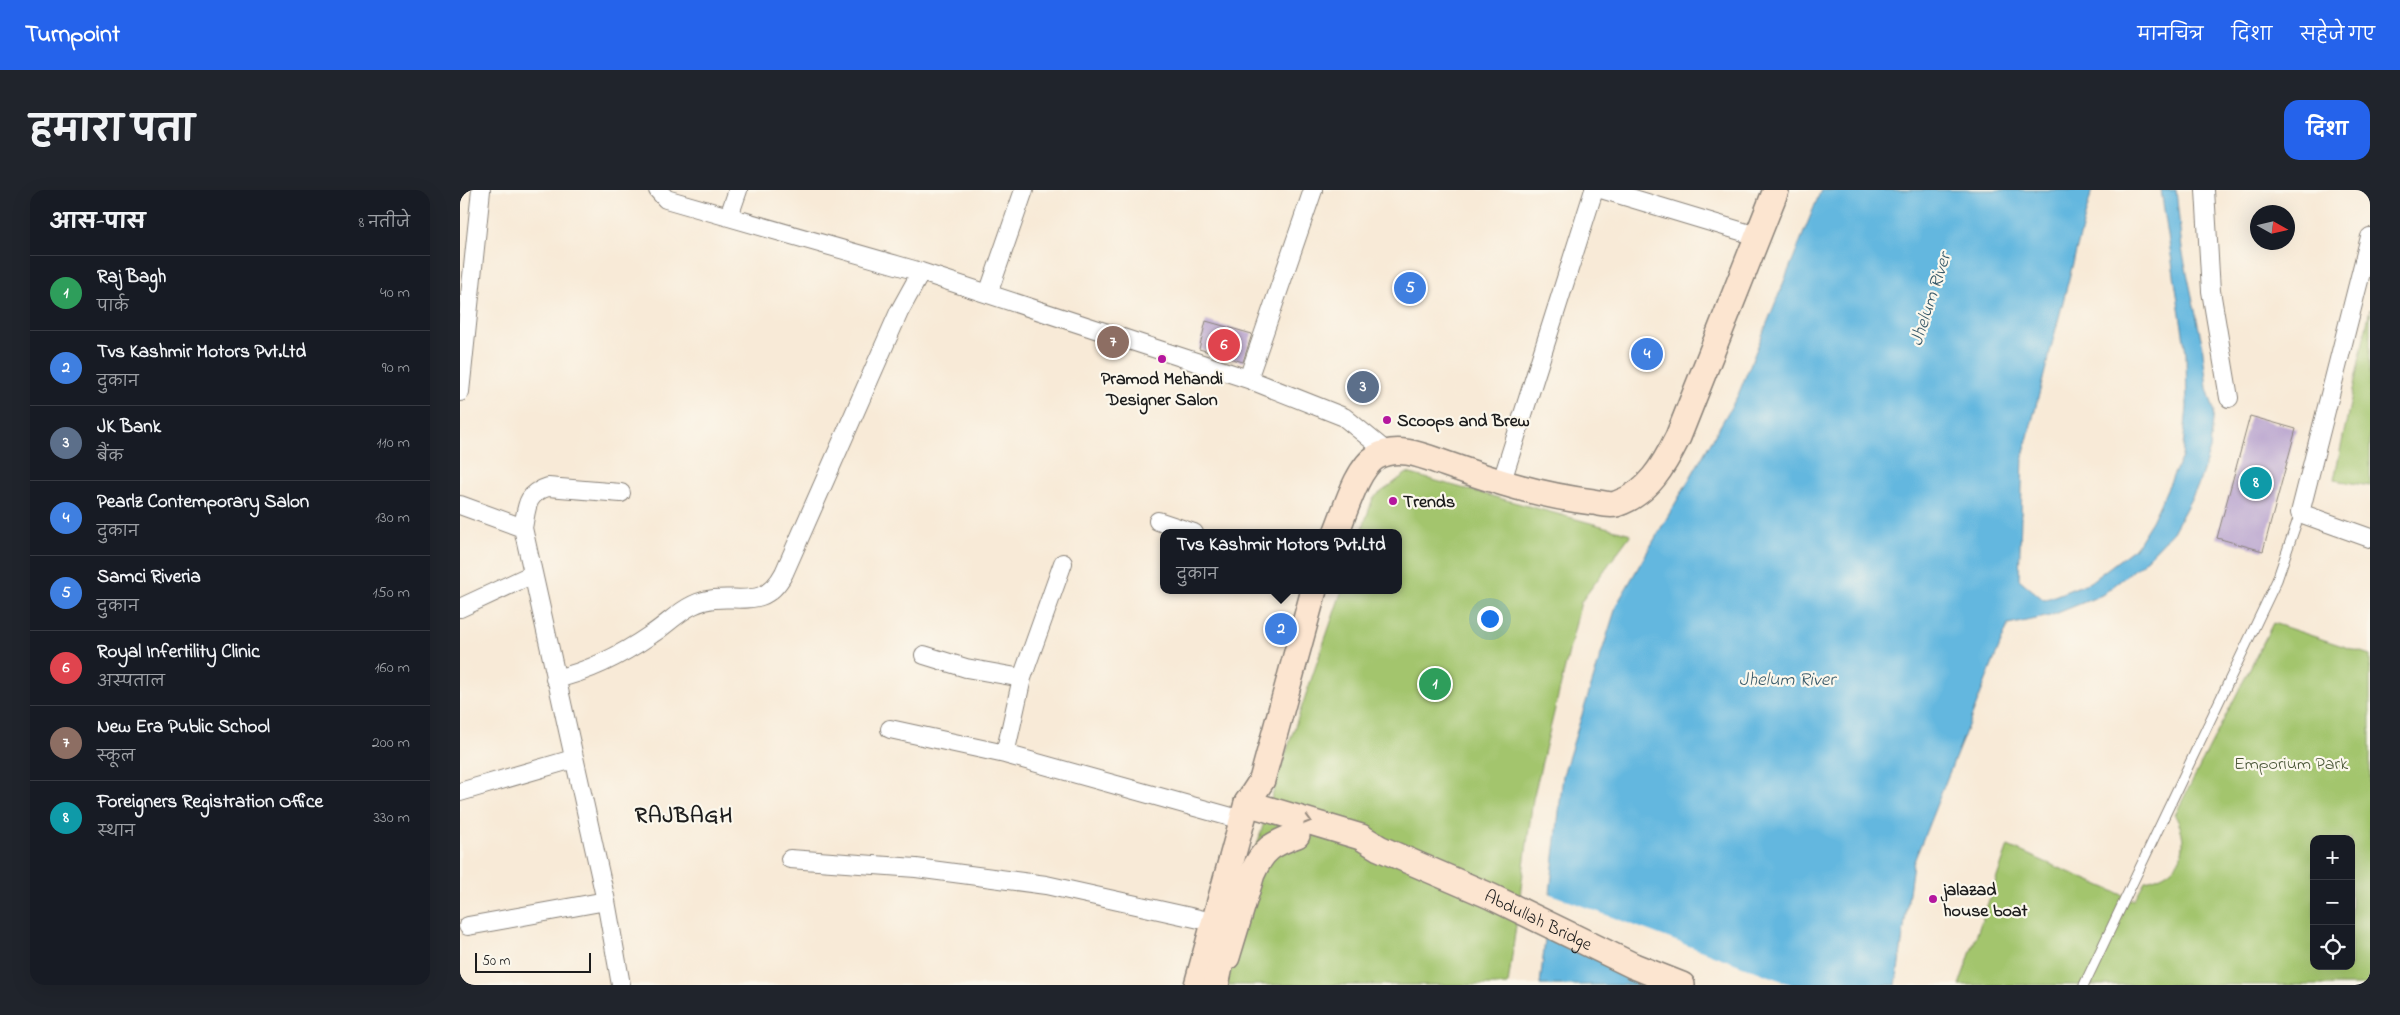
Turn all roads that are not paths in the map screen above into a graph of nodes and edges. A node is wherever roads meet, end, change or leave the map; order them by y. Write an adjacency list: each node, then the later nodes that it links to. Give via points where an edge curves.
1 (481, 190): 16 (street)
2 (658, 190): 10 (street, via 666,199)
3 (738, 190): 10 (street)
4 (1024, 190): 14 (street)
5 (1312, 190): 15 (street)
6 (1594, 190): 19 (street)
7 (1604, 190): 11 (street)
8 (1776, 190): 11 (main road)
9 (2205, 190): 17 (street, via 2211,291)
10 (729, 216): 13 (street)
11 (1757, 236): 19 (main road, via 1678,437 1662,469 1634,496 1614,505)
12 (2370, 237): 22 (street)
13 (921, 272): 14 (street); 34 (street, via 898,312 784,573 771,592 759,598 725,598 693,605 654,634 609,660 575,675)
14 (988, 294): 15 (street)
15 (1248, 379): 18 (street, via 1344,417)
16 (460, 392)
17 (2228, 398)
18 (1388, 453): 19 (main road, via 1405,452 1425,457); 26 (main road, via 1376,457 1362,471)
19 (1502, 484)
20 (621, 493): 24 (street, via 548,487 539,490 531,496)
21 (460, 504): 24 (street)
22 (2300, 513): 27 (street); 50 (lane, via 2277,580)
23 (1158, 520): 25 (street)
24 (523, 528): 29 (street)
25 (1183, 529)
26 (1338, 529)
27 (2370, 538)
28 (1063, 563): 33 (street)
29 (533, 574): 31 (street); 34 (street)
30 (1313, 594): 39 (main road, via 1262,780 1264,796)
31 (460, 608)
32 (924, 655): 33 (street, via 966,668)
33 (1022, 678): 36 (street)
34 (555, 679): 37 (street)
35 (890, 729): 36 (street)
36 (1005, 754): 39 (street)
37 (573, 759): 38 (street); 43 (street)
38 (460, 792)
39 (1251, 813): 40 (main road); 41 (main road, Abdullah Bridge, one-way to 41, via 1361,837); 44 (main road); 46 (main road)
40 (1297, 835): 41 (main road, via 1357,852); 46 (main road, via 1268,847 1258,862 1228,955)
41 (1387, 852): 49 (main road, Abdullah Bridge)
42 (790, 859): 44 (street, via 916,868 1046,885)
43 (606, 901): 45 (street); 47 (street)
44 (1213, 922): 48 (main road)
45 (468, 926)
46 (1217, 978)
47 (621, 985)
48 (1197, 985)
49 (1682, 985)
50 (2084, 985)

